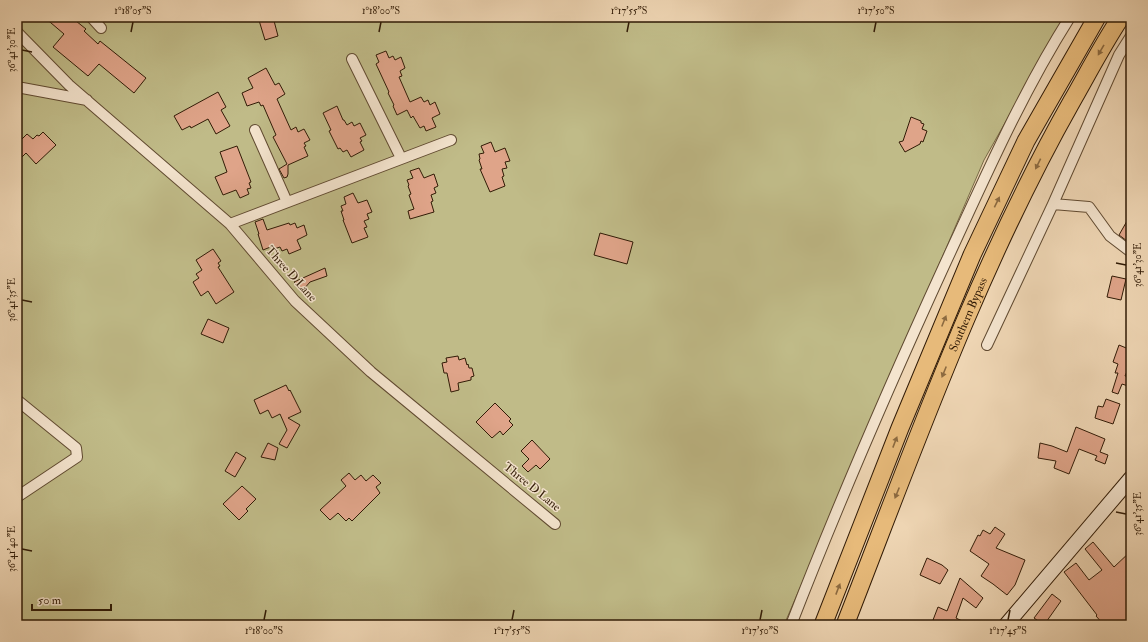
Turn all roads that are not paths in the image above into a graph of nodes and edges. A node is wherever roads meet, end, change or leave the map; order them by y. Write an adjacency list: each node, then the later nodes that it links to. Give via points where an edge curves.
1 (90, 17): 5 (street)
2 (1070, 17): 23 (street, via 1038,69 978,192 872,428)
3 (1097, 17): 24 (highway, Southern Bypass, one-way to 3, via 900,428 972,255 1026,141)
4 (1121, 17): 25 (highway, Southern Bypass, one-way to 25, via 1044,153 970,307)
5 (101, 28)
6 (17, 32): 10 (street, Three D Lane)
7 (1131, 36): 15 (street, via 1119,55)
8 (352, 59): 13 (street)
9 (17, 87): 10 (street)
10 (86, 100): 16 (street, Three D Lane)
11 (255, 130): 14 (street)
12 (451, 140): 13 (street)
13 (401, 158): 14 (street)
14 (287, 202): 16 (street)
15 (1053, 204): 17 (street, via 1089,207 1110,236); 18 (street)
16 (230, 224): 22 (street, Three D Lane, via 295,301 371,372)
17 (1131, 252)
18 (987, 345)
19 (17, 400): 21 (street, via 76,448 77,457)
20 (1131, 478): 26 (main road)
21 (17, 497)
22 (555, 524)
23 (791, 625)
24 (823, 625)
25 (845, 625)
26 (1006, 625)

